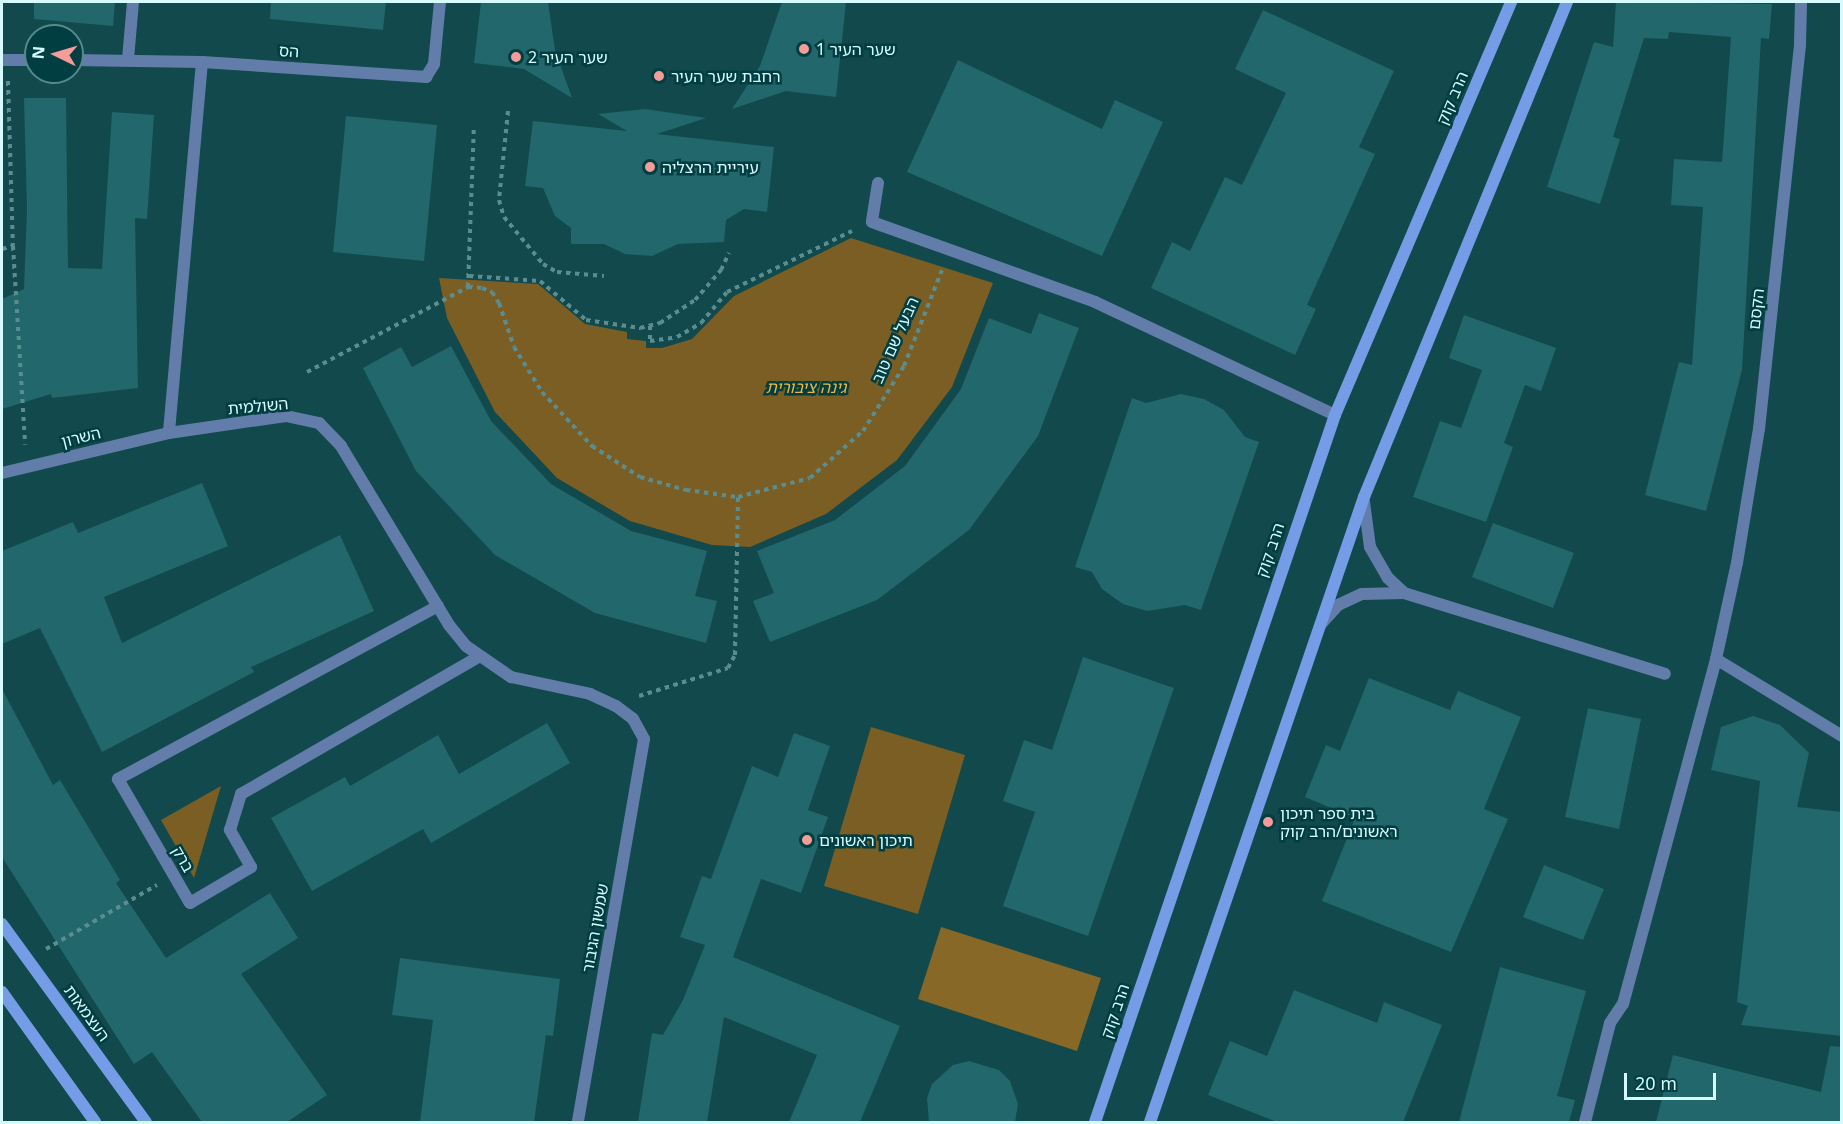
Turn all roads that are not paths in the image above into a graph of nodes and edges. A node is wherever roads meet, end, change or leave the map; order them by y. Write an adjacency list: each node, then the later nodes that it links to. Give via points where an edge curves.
1 (133, 2): 6 (street)
2 (440, 2): 10 (street, הס, via 434,64 426,77)
3 (1511, 2): 12 (main road, הרב קוק)
4 (1568, 2): 15 (main road)
5 (1801, 2): 20 (street, הקסם, via 1800,44 1760,429)
6 (128, 59): 9 (street, הס); 10 (street, הס)
7 (5, 60): 8 (street)
8 (24, 60)
9 (84, 60)
10 (202, 62): 13 (street)
11 (878, 183): 12 (street, via 872,222 1095,302)
12 (1335, 415): 29 (main road, הרב קוק)
13 (169, 433): 14 (street, השרון); 17 (street, השולמית, via 286,416 319,423 341,446)
14 (2, 473)
15 (1364, 498): 16 (street, via 1370,547 1388,578); 18 (main road)
16 (1404, 593): 18 (street, via 1362,594 1338,605); 21 (street)
17 (438, 606): 19 (street, השולמית, via 448,625); 19 (street, ברק, via 118,779 190,903 251,867 230,830 241,794)
18 (1319, 626): 30 (main road)
19 (478, 657): 23 (street, השולמית, via 511,677 590,694 616,706 633,719)
20 (1716, 659): 22 (street); 31 (street, הקסם, via 1623,1004 1610,1023)
21 (1665, 674)
22 (1842, 736)
23 (644, 739): 28 (street, שמשון הגיבור)
24 (2, 924): 27 (main road, העצמאות)
25 (2, 992): 26 (main road)
26 (94, 1122)
27 (146, 1122)
28 (578, 1122)
29 (1095, 1122)
30 (1150, 1122)
31 (1585, 1122)

